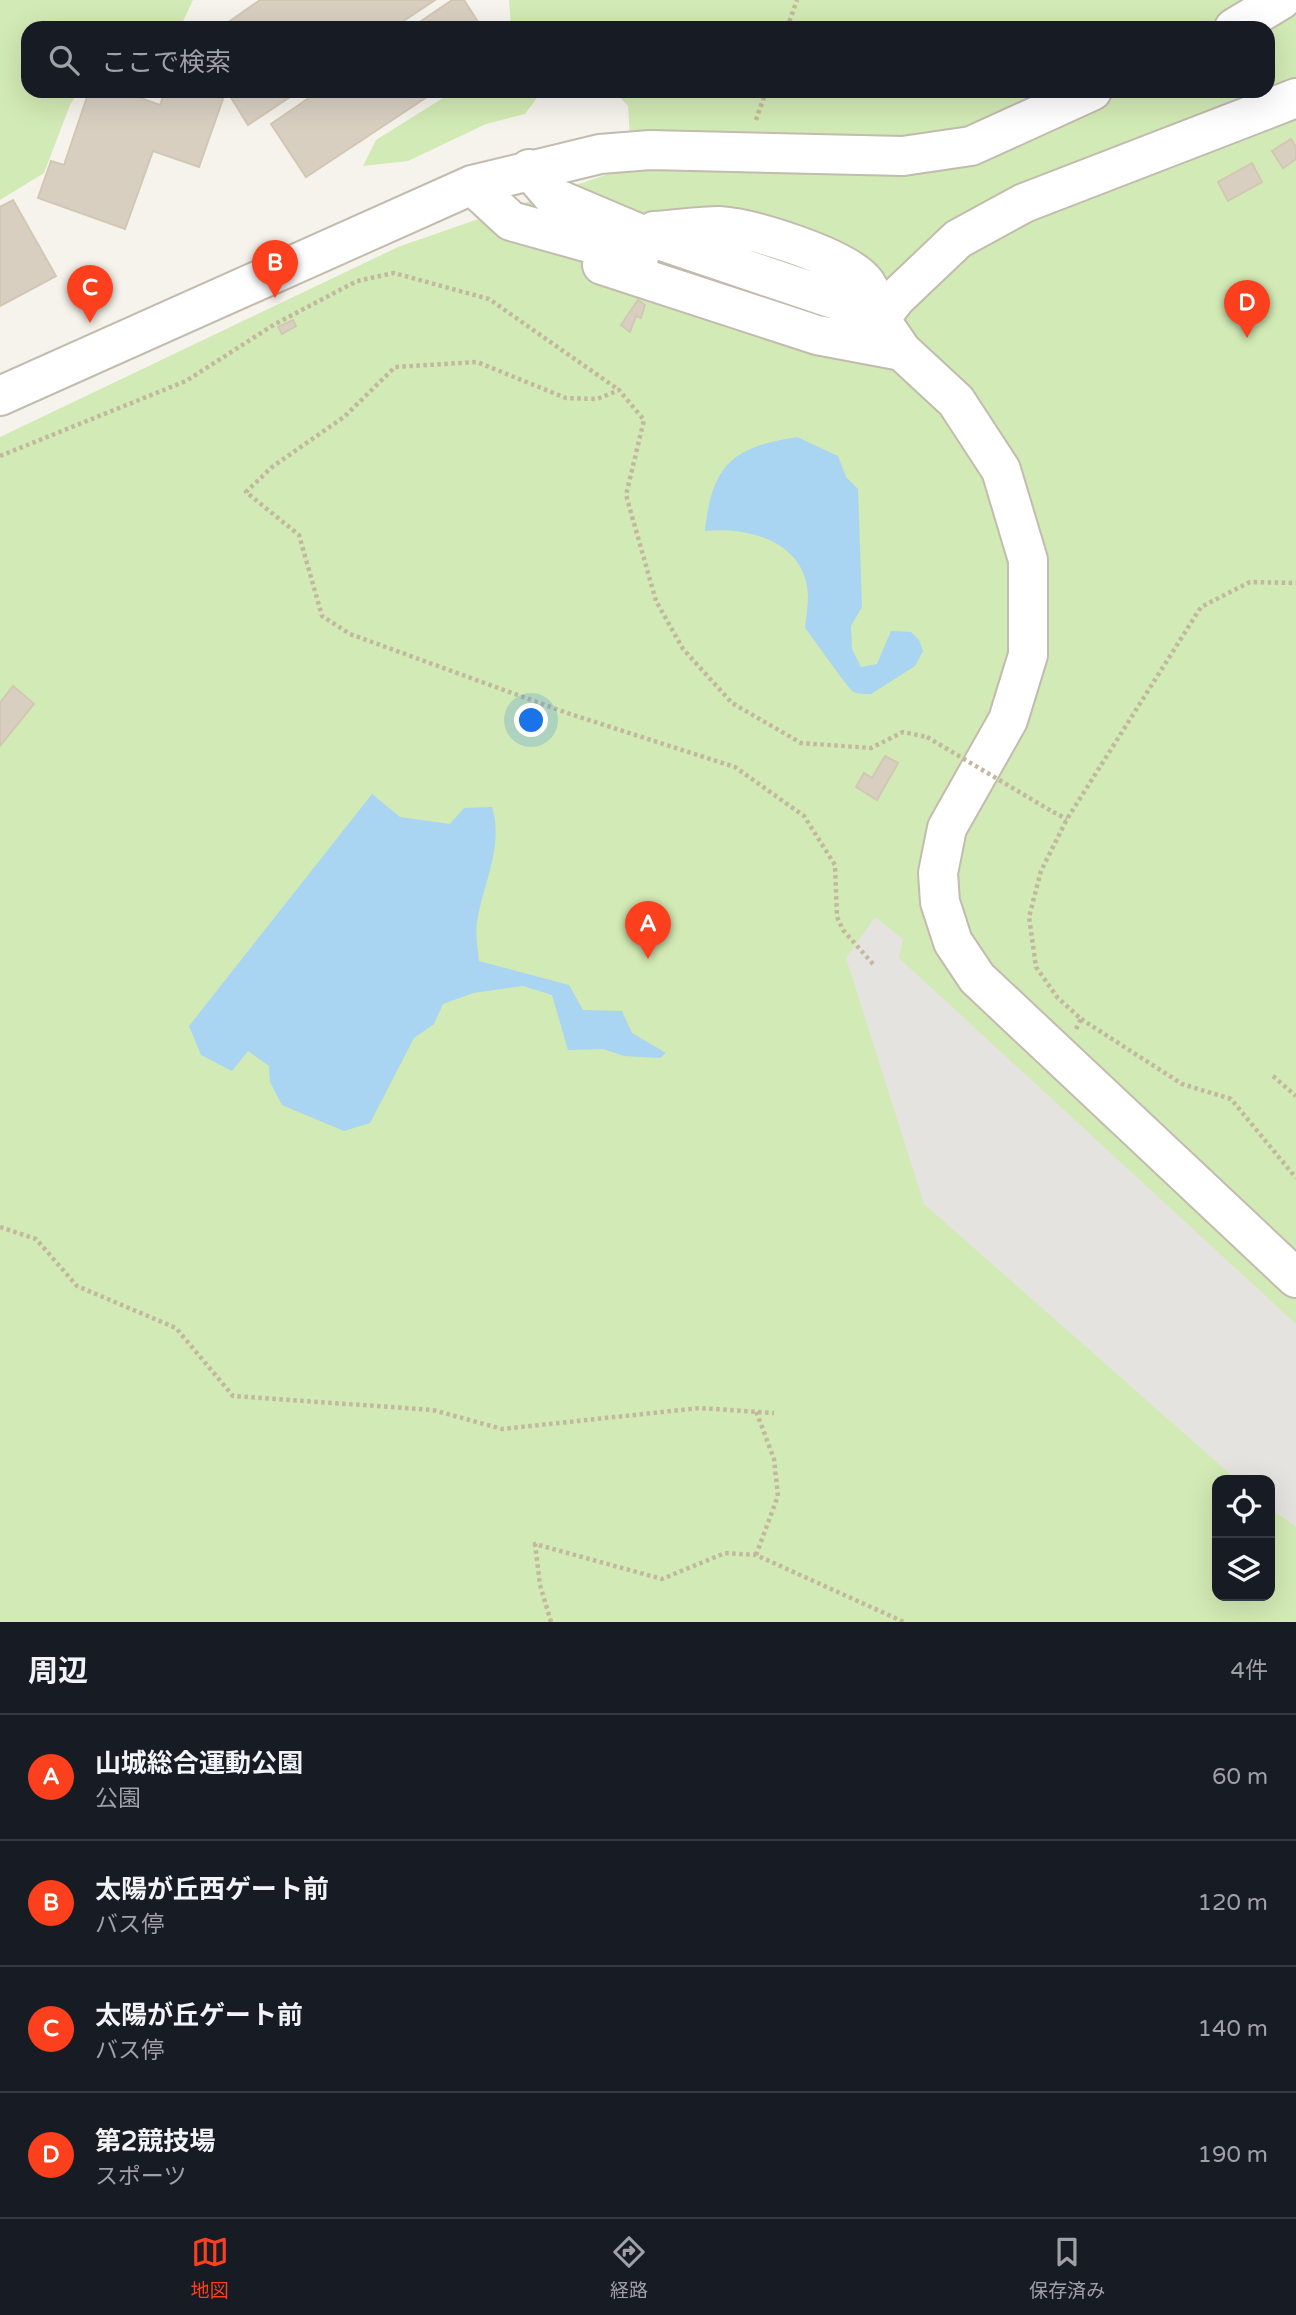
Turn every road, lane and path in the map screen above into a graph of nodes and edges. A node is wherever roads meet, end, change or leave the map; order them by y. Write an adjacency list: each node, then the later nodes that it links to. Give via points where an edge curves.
1 (797, 0): 3 (path)
2 (1281, 0): 4 (street)
3 (790, 21)
4 (1246, 21)
5 (764, 98): 8 (path)
6 (1077, 98): 9 (street, via 971,146 903,156 650,150 600,154)
7 (1296, 98): 12 (street, via 1024,203 958,239)
8 (755, 124)
9 (529, 169): 10 (street); 11 (street, via 554,197)
10 (472, 185): 13 (street, via 511,220 602,265 817,335); 15 (street)
11 (638, 233): 12 (street, via 846,303); 12 (street, via 718,226 737,229 851,268)
12 (883, 306): 13 (street)
13 (902, 351): 26 (street, via 956,401 1001,470 1028,560 1028,655 1008,720 947,828 940,862 940,902 953,942 977,978)
14 (620, 390): 16 (path, via 489,299 394,273 357,281 275,324 186,381); 18 (path, bridge, via 644,420 626,495 656,601 683,649 732,703 801,743 871,748 903,732 928,737); 19 (path, via 597,399 566,398 477,362 395,367 344,417 272,467 246,492 299,535 322,616 351,634 567,713 735,767 804,816 835,865 837,917 843,930)
15 (0, 396)
16 (0, 456)
17 (1296, 583): 18 (path, via 1250,582 1201,607)
18 (1067, 819): 20 (path, via 1041,871 1029,917 1036,967 1056,997)
19 (873, 964)
20 (1080, 1019): 21 (path); 24 (path, via 1182,1084 1231,1099)
21 (1074, 1035)
22 (1273, 1076): 23 (path)
23 (1296, 1096)
24 (1296, 1178)
25 (0, 1227): 27 (path, via 36,1239 77,1286 176,1328 233,1396 433,1410 502,1429 700,1408)
26 (1296, 1278)
27 (756, 1411): 28 (path); 29 (path, via 774,1459 778,1496)
28 (774, 1413)
29 (756, 1555): 30 (path, via 725,1553 662,1579 535,1544); 31 (path)
30 (551, 1622)
31 (904, 1622)

